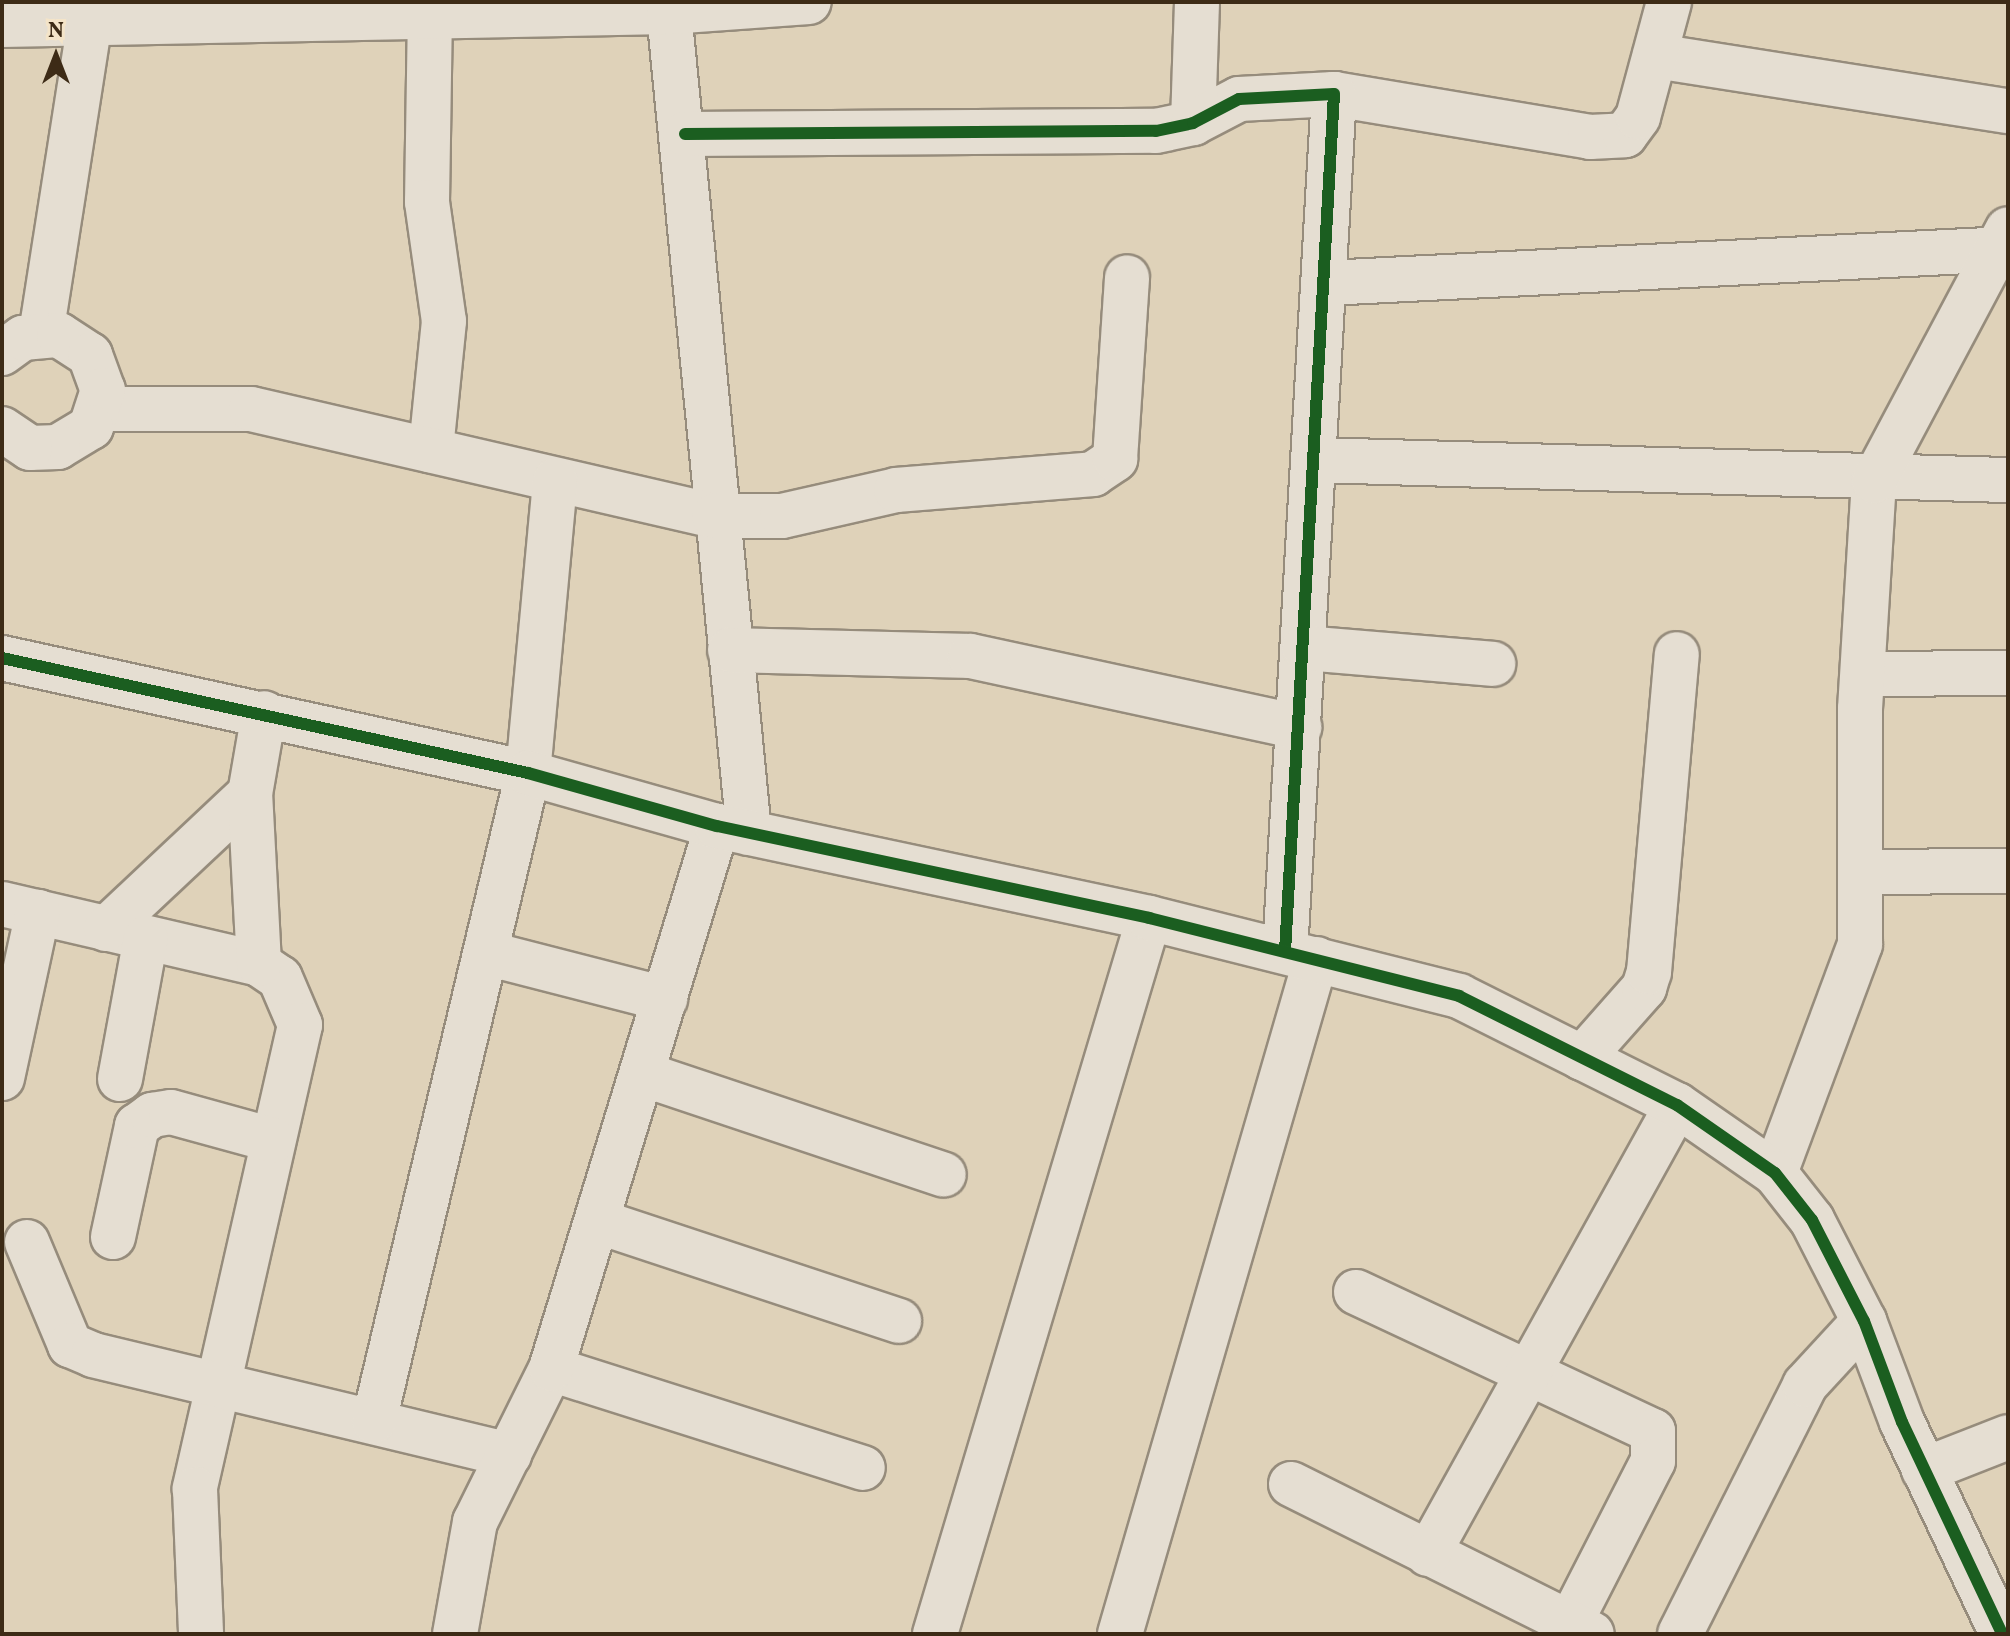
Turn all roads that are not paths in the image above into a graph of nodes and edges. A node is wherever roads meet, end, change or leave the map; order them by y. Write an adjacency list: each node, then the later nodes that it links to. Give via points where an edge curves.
1 (809, 2): 4 (street)
2 (1197, 2): 11 (street)
3 (1669, 2): 8 (street)
4 (669, 7): 5 (street); 12 (street)
5 (430, 11): 6 (street); 20 (street, via 427,202 444,321)
6 (92, 13): 7 (street); 16 (street)
7 (2, 25)
8 (1655, 56): 9 (street, via 1638,117 1625,135 1610,138); 10 (street)
9 (1334, 94): 11 (street, via 1239,99); 15 (street)
10 (2008, 111)
11 (1193, 123): 12 (street, via 1156,131)
12 (685, 134): 25 (street)
13 (2005, 242): 15 (street); 24 (street)
14 (1127, 277): 25 (street, via 1120,435 1115,459 1093,474 896,490 782,516)
15 (1327, 283): 21 (street)
16 (41, 334): 17 (street); 18 (street, via 59,335 90,355 103,390)
17 (2, 353)
18 (100, 409): 19 (street, via 76,440); 20 (street, via 251,409)
19 (11, 447)
20 (431, 450): 22 (street)
21 (1316, 460): 24 (street); 26 (street)
22 (555, 480): 25 (street); 35 (street)
23 (2008, 480): 24 (street)
24 (1874, 481): 32 (street)
25 (714, 516): 27 (street)
26 (1304, 648): 30 (street); 34 (street)
27 (730, 650): 34 (street, via 970,656); 37 (street)
28 (1677, 654): 47 (street, via 1632,1002)
29 (2, 658): 33 (street)
30 (1493, 664)
31 (2008, 673): 32 (street)
32 (1863, 674): 39 (street)
33 (264, 713): 35 (street); 36 (street)
34 (1299, 727): 44 (street)
35 (528, 773): 37 (street); 43 (street)
36 (250, 794): 42 (street); 45 (street)
37 (733, 830): 41 (street); 46 (street)
38 (2008, 871): 39 (street)
39 (1860, 872): 53 (street, via 1860,944)
40 (20, 908): 42 (street); 49 (street)
41 (1149, 918): 44 (street); 74 (street)
42 (126, 933): 45 (street); 50 (street)
43 (486, 953): 46 (street); 64 (street)
44 (1301, 955): 47 (street, via 1435,987); 75 (street)
45 (259, 964): 52 (street, via 280,978 300,1025)
46 (665, 999): 48 (street)
47 (1582, 1058): 51 (street)
48 (643, 1074): 54 (street); 55 (street)
49 (2, 1078)
50 (120, 1079)
51 (1677, 1105): 53 (street); 62 (street)
52 (273, 1140): 56 (street, via 171,1112 152,1115 137,1126); 63 (street)
53 (1775, 1173): 60 (street, via 1812,1220)
54 (944, 1175)
55 (600, 1222): 59 (street); 61 (street)
56 (113, 1237)
57 (27, 1242): 63 (street, via 70,1345)
58 (1356, 1292): 62 (street)
59 (899, 1321)
60 (1864, 1321): 68 (street); 76 (street, via 1805,1385)
61 (551, 1369): 66 (street); 67 (street)
62 (1530, 1369): 70 (street); 71 (street, via 1640,1420 1657,1447)
63 (218, 1382): 64 (street); 72 (street, via 192,1514)
64 (374, 1421): 66 (street)
65 (2008, 1437): 68 (street)
66 (509, 1455): 73 (street, via 475,1522)
67 (863, 1468)
68 (1924, 1470): 77 (street)
69 (1291, 1484): 70 (street)
70 (1428, 1554): 71 (street)
71 (1581, 1629)
72 (201, 1634)
73 (455, 1634)
74 (935, 1634)
75 (1120, 1634)
76 (1680, 1634)
77 (2002, 1634)

